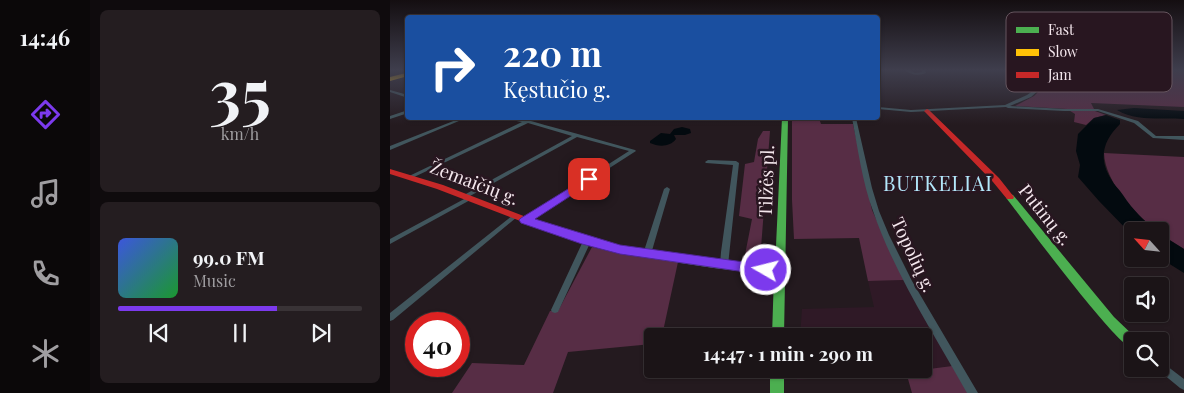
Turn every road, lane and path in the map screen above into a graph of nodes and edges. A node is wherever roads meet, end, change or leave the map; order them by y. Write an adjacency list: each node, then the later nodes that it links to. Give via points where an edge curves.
1 (390, 91): 3 (street)
2 (1034, 92): 4 (street)
3 (405, 96)
4 (1006, 106): 6 (street); 15 (street, via 1098,110 1136,122 1155,137)
5 (880, 108): 6 (street)
6 (927, 110): 32 (main road, Putinų g., via 996,180)
7 (405, 112): 8 (street)
8 (390, 118)
9 (459, 120): 16 (street)
10 (517, 120): 13 (street)
11 (785, 120): 28 (main road, Tilžės pl.)
12 (854, 120): 37 (street, Topolių g., via 873,202 886,236 923,310)
13 (528, 122): 14 (street); 19 (street)
14 (577, 136): 21 (street); 23 (street, via 633,151)
15 (1184, 138)
16 (390, 148)
17 (708, 162): 27 (street, via 736,163)
18 (390, 171): 19 (main road, Žemaičių g.)
19 (410, 177): 21 (main road, Žemaičių g.)
20 (667, 189): 26 (street)
21 (468, 197): 22 (main road, Žemaičių g.); 25 (street)
22 (515, 216): 23 (main road, Žemaičių g.); 30 (street)
23 (525, 220): 24 (main road, Žemaičių g.)
24 (587, 241): 26 (main road, Žemaičių g.); 29 (street)
25 (390, 242)
26 (647, 254): 27 (main road, Žemaičių g.)
27 (724, 265): 28 (main road, Žemaičių g.)
28 (780, 272): 31 (main road, Tilžės pl.)
29 (555, 310)
30 (390, 318)
31 (778, 328)
32 (1124, 335)
33 (1169, 373): 35 (street)
34 (777, 378): 36 (main road)
35 (1184, 385)
36 (777, 393)
37 (974, 393)

